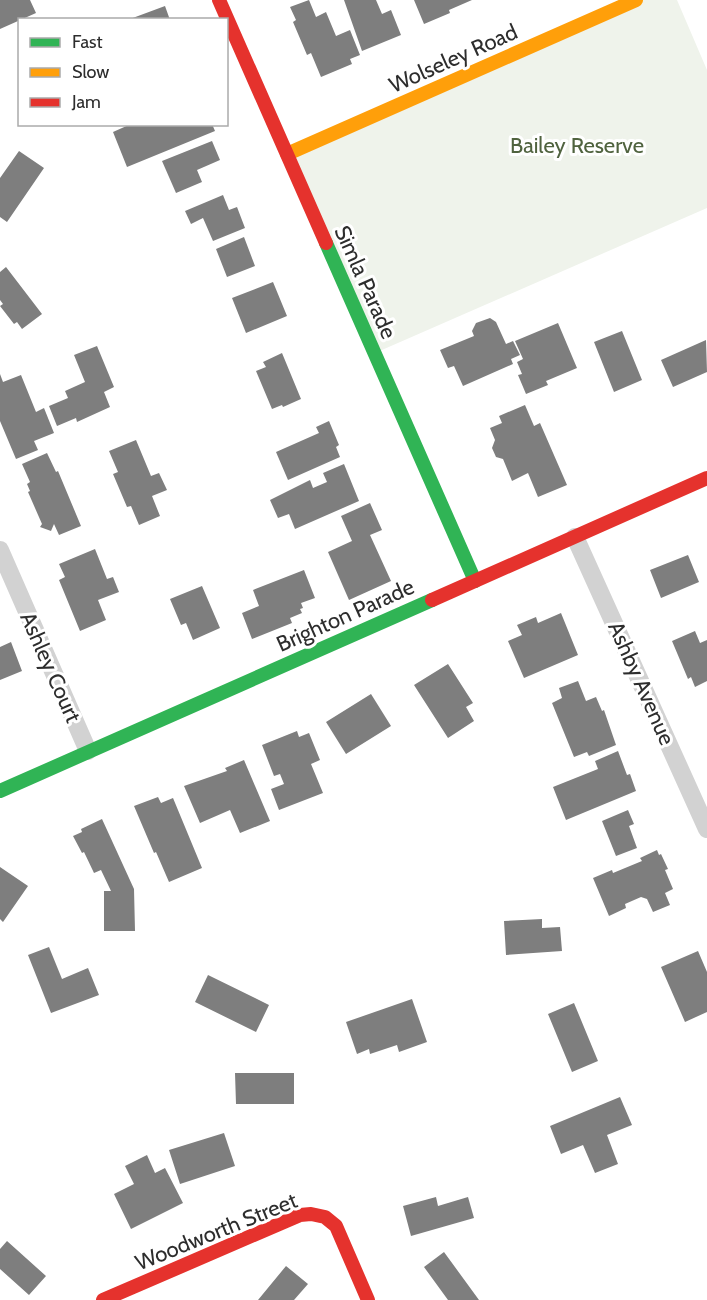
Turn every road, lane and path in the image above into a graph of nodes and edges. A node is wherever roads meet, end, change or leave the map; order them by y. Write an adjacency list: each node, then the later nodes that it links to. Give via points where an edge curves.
1 (219, 0): 3 (street, Simla Parade)
2 (636, 0): 5 (street, Wolseley Road)
3 (227, 18)
4 (228, 20): 5 (street, Simla Parade)
5 (287, 154): 9 (street, Simla Parade)
6 (707, 478): 7 (street, Brighton Parade)
7 (575, 537): 9 (street, Brighton Parade); 12 (street, Ashby Avenue)
8 (0, 550): 10 (street, Ashley Court)
9 (475, 581): 10 (street, Brighton Parade)
10 (88, 751): 11 (street, Brighton Parade)
11 (0, 791)
12 (707, 829)
13 (103, 1300): 14 (street, Woodworth Street, via 300,1215 311,1214 325,1217 336,1226)
14 (368, 1300)

